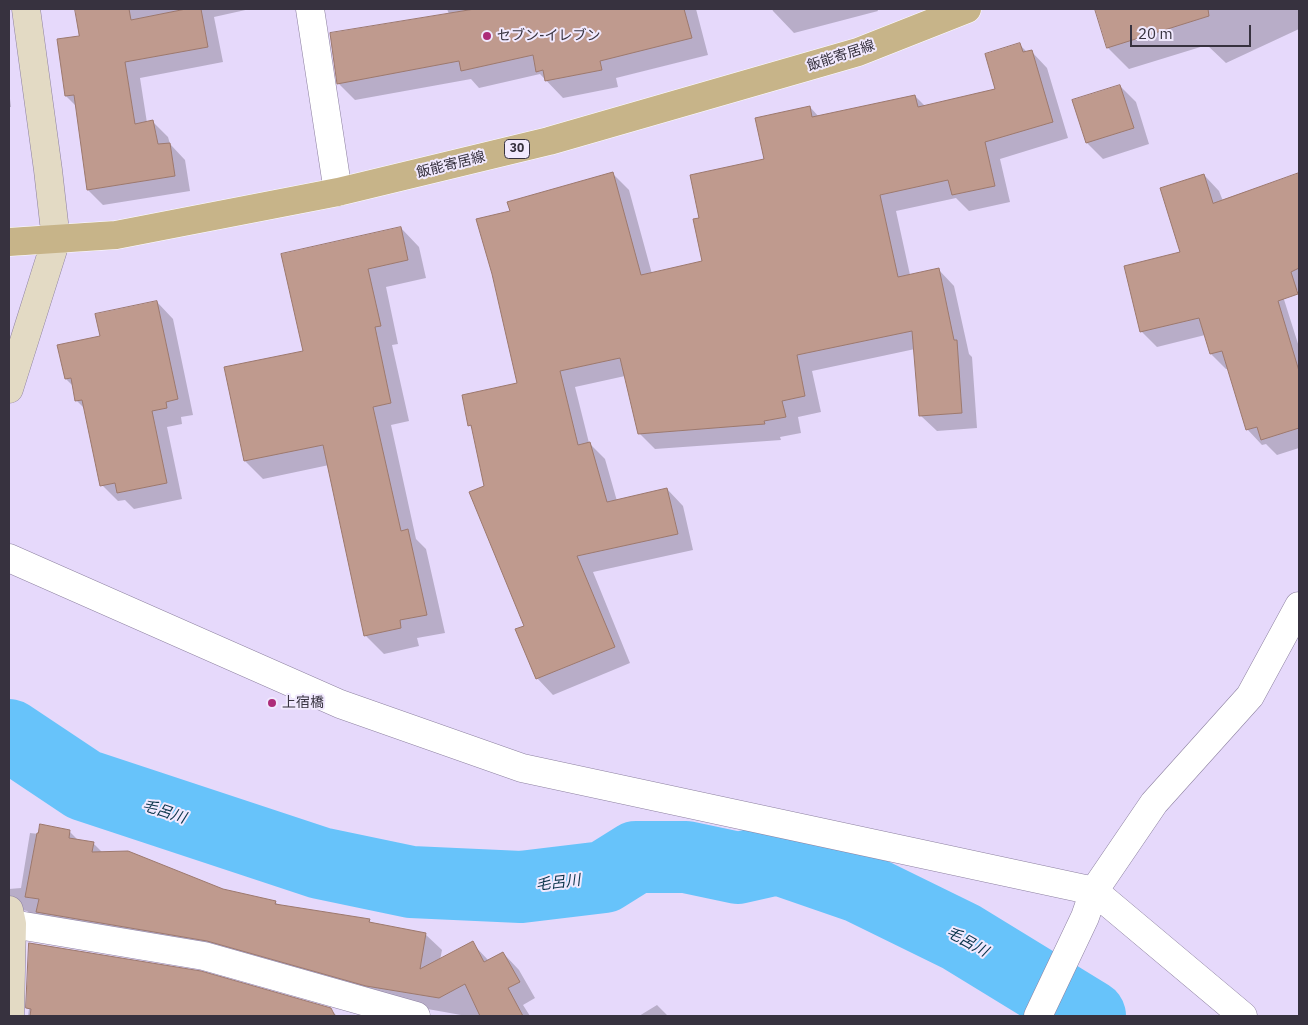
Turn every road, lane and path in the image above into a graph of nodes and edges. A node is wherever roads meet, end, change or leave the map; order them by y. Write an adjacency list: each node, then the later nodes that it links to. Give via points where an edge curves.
1 (26, 9): 5 (street)
2 (310, 9): 4 (street)
3 (967, 9): 4 (main road, 飯能寄居線 / 30, via 849,54 549,141)
4 (338, 192): 5 (main road, 飯能寄居線 / 30, via 116,235)
5 (56, 240): 6 (main road, 飯能寄居線 / 30); 7 (street)
6 (9, 242)
7 (9, 389)
8 (9, 558): 10 (street, via 340,704 522,768)
9 (1299, 606): 10 (street, via 1250,696 1154,804)
10 (1094, 891): 14 (street); 15 (street)
11 (10, 917): 12 (street); 13 (street, via 204,956)
12 (10, 1016)
13 (416, 1016)
14 (1038, 1016)
15 (1243, 1016)

